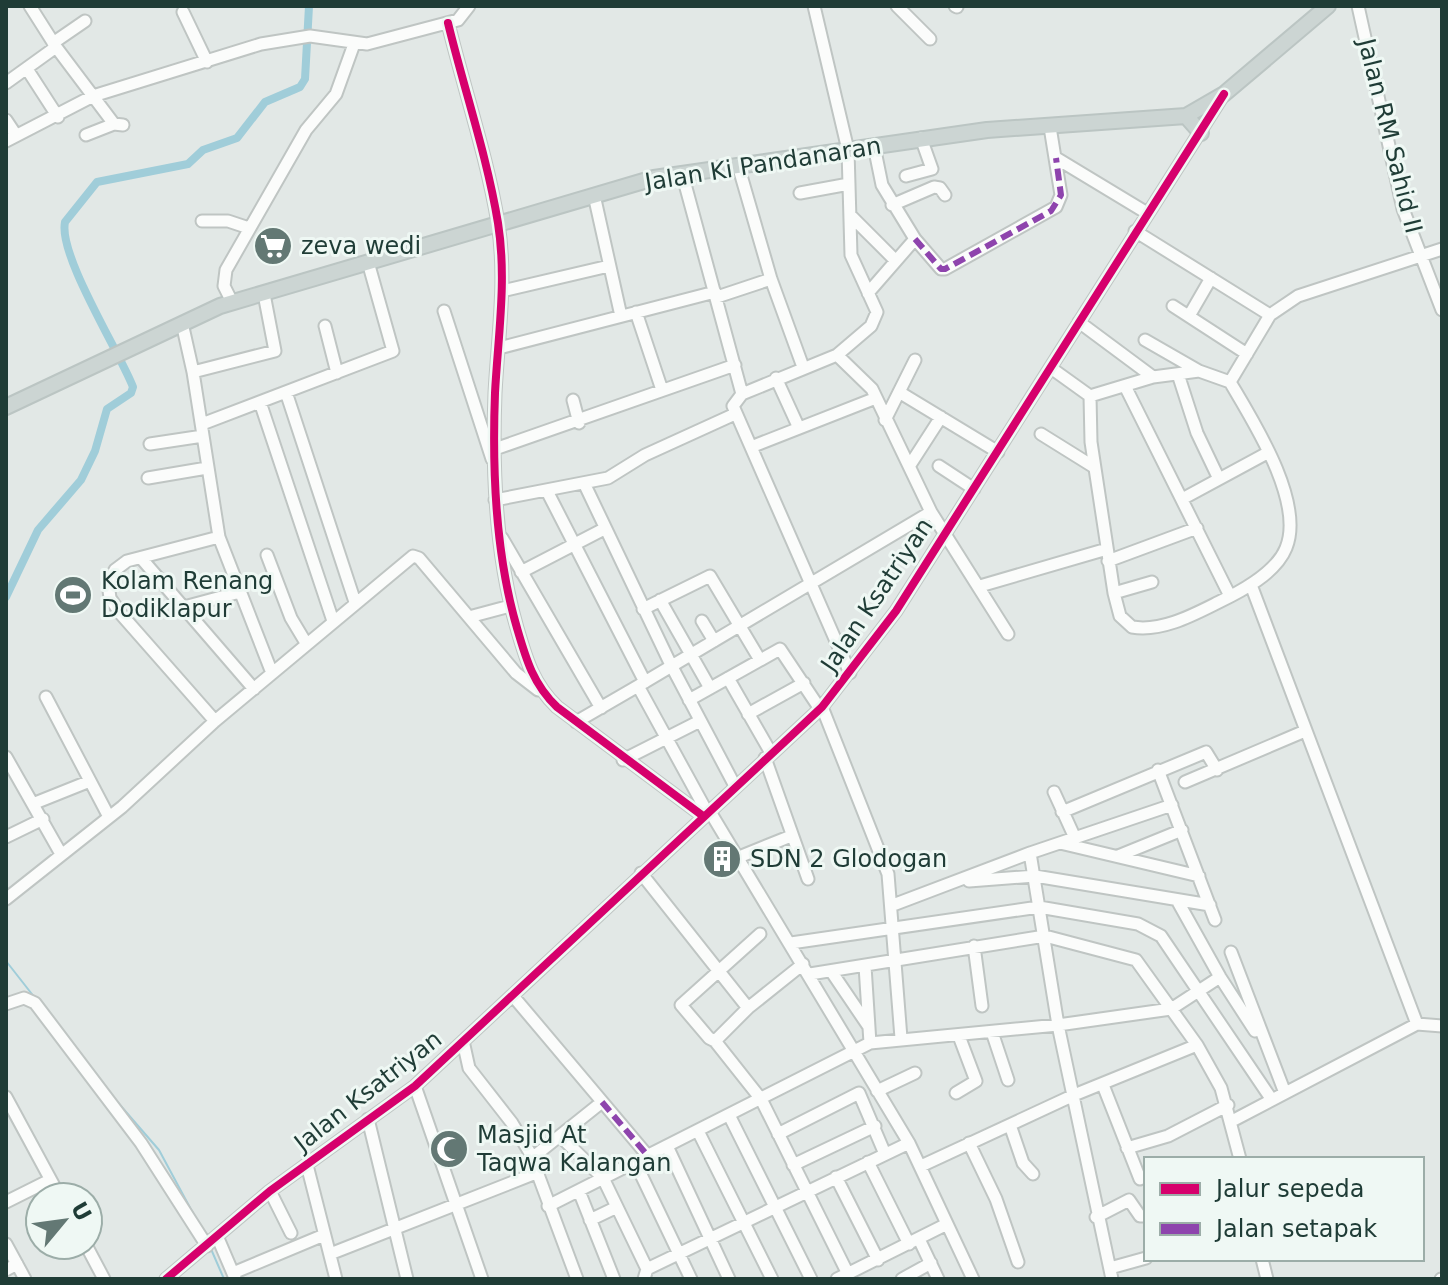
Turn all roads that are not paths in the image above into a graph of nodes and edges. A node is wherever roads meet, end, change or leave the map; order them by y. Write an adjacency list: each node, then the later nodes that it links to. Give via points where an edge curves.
1 (30, 6): 12 (street)
2 (469, 6): 9 (street, via 464,17)
3 (814, 6): 27 (street)
4 (897, 6): 10 (street)
5 (1328, 6): 16 (main road, Jalan Ki Pandanaran)
6 (1358, 6): 45 (street, Jalan RM Sahid II, via 1403,209)
7 (183, 12): 13 (street)
8 (85, 21): 12 (street)
9 (448, 23): 11 (street); 40 (street)
10 (930, 39)
11 (354, 44): 13 (street, via 310,36 282,38); 41 (street, via 336,94 306,130)
12 (54, 45): 14 (street); 17 (street)
13 (207, 62): 17 (street)
14 (27, 69): 15 (street); 19 (street)
15 (6, 83)
16 (1224, 94): 18 (main road, Jalan Ki Pandanaran); 22 (street, Jalan Ksatriyan)
17 (93, 96): 19 (street); 23 (street, via 118,124)
18 (1186, 116): 21 (main road, Jalan Ki Pandanaran); 22 (main road)
19 (58, 117): 24 (street)
20 (6, 120): 24 (street)
21 (1050, 127): 25 (main road, Jalan Ki Pandanaran); 28 (street)
22 (1201, 133): 37 (street, Jalan Ksatriyan)
23 (86, 135)
24 (11, 138)
25 (921, 138): 26 (main road, Jalan Ki Pandanaran); 31 (street, via 932,169)
26 (874, 146): 27 (main road, Jalan Ki Pandanaran); 36 (street)
27 (848, 150): 29 (main road, Jalan Ki Pandanaran); 32 (street)
28 (1056, 158): 37 (street); 43 (street, via 1061,195 1051,211 945,269)
29 (738, 165): 30 (main road, Jalan Ki Pandanaran); 50 (street)
30 (682, 173): 34 (main road, Jalan Ki Pandanaran); 54 (street)
31 (906, 176)
32 (849, 184): 33 (street); 38 (street)
33 (800, 193)
34 (594, 195): 40 (main road, Jalan Ki Pandanaran); 48 (street)
35 (945, 195): 36 (street, via 937,186)
36 (892, 205): 43 (street)
37 (1147, 213): 42 (street, Jalan Ksatriyan)
38 (852, 217): 46 (street); 52 (street, via 851,255)
39 (202, 221): 41 (street)
40 (498, 223): 47 (main road, Jalan Ki Pandanaran); 51 (street)
41 (249, 228): 55 (street, via 224,274)
42 (1135, 231): 49 (street); 63 (street, Jalan Ksatriyan)
43 (915, 239): 46 (street)
44 (1442, 249): 45 (street)
45 (1420, 256): 57 (street, Jalan RM Sahid II); 60 (street, via 1308,292)
46 (895, 260): 52 (street)
47 (368, 262): 53 (main road, Jalan Ki Pandanaran); 76 (street, via 395,349)
48 (609, 266): 51 (street); 61 (street)
49 (1211, 278): 60 (street); 62 (street)
50 (771, 279): 54 (street); 72 (street)
51 (502, 291): 67 (street)
52 (868, 293): 69 (street, via 876,319)
53 (264, 294): 55 (main road, Jalan Ki Pandanaran); 75 (street, via 276,350)
54 (716, 294): 59 (street); 71 (street)
55 (232, 302): 64 (main road, Jalan Ki Pandanaran)
56 (1173, 306): 62 (street)
57 (1442, 310)
58 (444, 311): 107 (street)
59 (636, 312): 61 (street); 82 (street)
60 (1270, 315): 68 (street)
61 (621, 316): 67 (street)
62 (1189, 316): 68 (street)
63 (1079, 322): 73 (street, Jalan Ksatriyan); 78 (street)
64 (182, 323): 75 (street); 90 (main road, Jalan Ki Pandanaran)
65 (325, 326): 76 (street)
66 (1145, 340): 74 (street)
67 (499, 348): 100 (street)
68 (1247, 354): 80 (street)
69 (837, 355): 72 (street); 87 (street)
70 (915, 360): 84 (street)
71 (735, 365): 82 (street); 85 (street)
72 (803, 367): 79 (street)
73 (1051, 368): 86 (street); 101 (street, Jalan Ksatriyan)
74 (1199, 371): 77 (street); 80 (street)
75 (193, 372): 96 (street)
76 (337, 373): 83 (street)
77 (1178, 374): 78 (street); 108 (street)
78 (1153, 377): 81 (street)
79 (776, 378): 85 (street); 95 (street)
80 (1230, 382): 102 (street)
81 (1125, 386): 86 (street); 113 (street)
82 (662, 390): 94 (street)
83 (286, 392): 89 (street); 134 (street)
84 (899, 392): 92 (street); 93 (street)
85 (742, 394): 91 (street, via 733,404)
86 (1090, 396): 105 (street)
87 (876, 398): 93 (street); 95 (street)
88 (573, 400): 94 (street)
89 (260, 402): 96 (street); 139 (street)
90 (6, 407)
91 (735, 414): 99 (street); 110 (street, via 612,476)
92 (941, 417): 101 (street); 103 (street)
93 (885, 420): 103 (street)
94 (579, 423): 100 (street)
95 (798, 426): 99 (street)
96 (202, 430): 98 (street); 106 (street)
97 (1041, 434): 105 (street)
98 (150, 444)
99 (751, 447): 126 (street)
100 (495, 449): 107 (street)
101 (998, 452): 111 (street, Jalan Ksatriyan)
102 (1269, 452): 108 (street); 128 (street, via 1285,494 1287,543)
103 (910, 465): 115 (street)
104 (939, 466): 111 (street)
105 (1094, 467): 123 (street)
106 (207, 468): 109 (street); 119 (street)
107 (495, 468): 114 (street)
108 (1218, 477): 113 (street)
109 (148, 478)
110 (584, 483): 112 (street); 117 (street)
111 (974, 489): 118 (street, Jalan Ksatriyan)
112 (547, 491): 114 (street); 121 (street)
113 (1184, 498): 116 (street)
114 (495, 500): 120 (street)
115 (931, 512): 118 (street); 126 (street)
116 (1197, 528): 123 (street); 132 (street)
117 (604, 529): 121 (street); 137 (street)
118 (944, 531): 129 (street); 149 (street, Jalan Ksatriyan, via 896,611)
119 (219, 537): 124 (street); 130 (street)
120 (501, 537): 125 (street); 135 (street)
121 (573, 543): 125 (street); 152 (street)
122 (267, 555): 144 (street, via 291,620)
123 (1108, 555): 129 (street); 131 (street)
124 (141, 558): 136 (street); 161 (street, via 115,570 109,580 110,598)
125 (521, 572): 158 (street)
126 (810, 581): 141 (street); 149 (street)
127 (1152, 582): 131 (street)
128 (1251, 585): 132 (street); 164 (street)
129 (980, 586): 142 (street)
130 (240, 592): 136 (street); 148 (street)
131 (1114, 593): 132 (street, via 1122,620 1137,628 1165,625)
132 (1230, 596)
133 (660, 600): 137 (street); 141 (street, via 710,576); 145 (street)
134 (355, 602): 138 (street, via 416,556); 139 (street)
135 (510, 606): 138 (street); 155 (street)
136 (184, 607): 154 (street)
137 (643, 609): 147 (street)
138 (469, 617): 155 (street, via 524,682)
139 (333, 621): 144 (street)
140 (702, 621): 143 (street)
141 (742, 625): 143 (street); 146 (street)
142 (1008, 634)
143 (714, 641): 145 (street)
144 (306, 643): 148 (street)
145 (690, 655): 147 (street); 153 (street)
146 (760, 660): 150 (street); 151 (street, via 782,649)
147 (671, 665): 152 (street); 157 (street)
148 (272, 673): 154 (street)
149 (850, 673): 159 (street, Jalan Ksatriyan)
150 (728, 678): 153 (street); 160 (street)
151 (804, 683): 159 (street); 160 (street)
152 (641, 684): 158 (street); 165 (street)
153 (710, 688): 157 (street)
154 (254, 689): 161 (street)
155 (538, 690): 163 (street)
156 (46, 697): 171 (street)
157 (689, 700): 162 (street)
158 (601, 708): 163 (street)
159 (821, 708): 166 (street, Jalan Ksatriyan); 197 (street, via 886,866)
160 (748, 714): 166 (street)
161 (215, 721): 179 (street)
162 (700, 721): 165 (street); 173 (street)
163 (576, 722): 168 (street)
164 (1305, 731): 170 (street); 219 (street)
165 (666, 739): 168 (street); 177 (street)
166 (768, 756): 173 (street, Jalan Ksatriyan); 182 (street)
167 (6, 757): 175 (street)
168 (623, 760): 177 (street)
169 (1158, 770): 170 (street, via 1206,752); 176 (street); 178 (street)
170 (1217, 770): 172 (street)
171 (90, 781): 175 (street); 179 (street)
172 (1185, 782)
173 (735, 786): 177 (street, Jalan Ksatriyan)
174 (1054, 792): 178 (street)
175 (35, 803): 180 (street)
176 (1172, 805): 181 (street); 184 (street)
177 (706, 812): 189 (street); 190 (street, Jalan Ksatriyan)
178 (1062, 812): 184 (street)
179 (109, 817): 187 (street)
180 (43, 819): 183 (street); 187 (street)
181 (1182, 830): 188 (street); 192 (street)
182 (791, 836): 189 (street); 193 (street)
183 (6, 837)
184 (1075, 838): 185 (street)
185 (1060, 843): 186 (street); 188 (street)
186 (1030, 853): 191 (street); 194 (street)
187 (61, 854): 195 (street)
188 (1118, 856): 192 (street)
189 (739, 857): 204 (street)
190 (641, 873): 210 (street); 214 (street, Jalan Ksatriyan)
191 (1035, 876): 194 (street); 196 (street); 199 (street)
192 (1199, 876): 198 (street)
193 (808, 879)
194 (956, 882): 197 (street)
195 (6, 899)
196 (1177, 900): 198 (street); 212 (street)
197 (893, 905): 201 (street)
198 (1210, 905): 200 (street)
199 (1039, 907): 201 (street); 203 (street); 213 (street, via 1148,927 1161,936)
200 (1215, 920)
201 (892, 928): 204 (street); 207 (street)
202 (760, 934): 210 (street)
203 (1045, 936): 205 (street); 218 (street, via 1136,960); 220 (street)
204 (791, 943): 209 (street)
205 (974, 946): 207 (street); 216 (street)
206 (1231, 952): 240 (street)
207 (895, 959): 208 (street); 226 (street)
208 (865, 966): 211 (street); 222 (street)
209 (807, 969): 211 (street); 217 (street); 231 (street)
210 (720, 971): 217 (street); 228 (street, via 681,1005)
211 (831, 971): 222 (street)
212 (1220, 977): 213 (street); 223 (street)
213 (1198, 990): 218 (street); 244 (street)
214 (513, 996): 227 (street, Jalan Ksatriyan); 245 (street)
215 (6, 1004): 292 (street, via 24,998 35,1003)
216 (982, 1006)
217 (748, 1008): 228 (street)
218 (1171, 1009): 220 (street); 230 (street)
219 (1417, 1024): 221 (street); 240 (street)
220 (1058, 1025): 224 (street); 241 (street)
221 (1442, 1026)
222 (869, 1027): 229 (street)
223 (1255, 1031)
224 (992, 1032): 225 (street); 235 (street)
225 (959, 1036): 226 (street); 239 (street, via 976,1081)
226 (901, 1038): 229 (street)
227 (463, 1041): 232 (street, Jalan Ksatriyan); 233 (street)
228 (715, 1041): 243 (street)
229 (870, 1043): 231 (street)
230 (1197, 1045): 236 (street); 246 (street)
231 (854, 1049): 238 (street); 243 (street)
232 (445, 1059): 233 (street); 237 (street, Jalan Ksatriyan)
233 (469, 1068): 262 (street)
234 (915, 1073): 238 (street)
235 (1008, 1080)
236 (1103, 1085): 241 (street); 258 (street)
237 (415, 1086): 248 (street, Jalan Ksatriyan); 278 (street)
238 (877, 1091): 255 (street)
239 (956, 1093)
240 (1285, 1093): 244 (street)
241 (1074, 1095): 250 (street); 283 (street)
242 (6, 1097): 273 (street)
243 (761, 1099): 247 (street); 253 (street)
244 (1272, 1100): 249 (street)
245 (602, 1102): 254 (street); 260 (street)
246 (1228, 1105): 249 (street); 258 (street, via 1168,1136)
247 (729, 1115): 252 (street); 281 (street)
248 (368, 1119): 265 (street, Jalan Ksatriyan); 287 (street)
249 (1232, 1121): 261 (street)
250 (1010, 1125): 256 (street); 269 (street, via 1021,1161)
251 (875, 1126): 253 (street, via 857,1093); 259 (street); 266 (street)
252 (698, 1131): 257 (street); 285 (street)
253 (778, 1134): 266 (street)
254 (561, 1137): 262 (street); 271 (street)
255 (909, 1143): 259 (street); 267 (street)
256 (969, 1143): 267 (street); 299 (street)
257 (667, 1146): 260 (street); 290 (street)
258 (1127, 1148): 272 (street)
259 (885, 1154): 264 (street)
260 (648, 1156): 263 (street)
261 (1240, 1157)
262 (532, 1158): 268 (street)
263 (635, 1162): 271 (street); 295 (street)
264 (868, 1162): 270 (street); 291 (street)
265 (307, 1165): 274 (street, Jalan Ksatriyan); 289 (street)
266 (793, 1165): 276 (street)
267 (921, 1166): 286 (street)
268 (536, 1173): 278 (street); 279 (street)
269 (1033, 1174)
270 (836, 1177): 276 (street); 297 (street)
271 (603, 1178): 275 (street); 280 (street)
272 (1140, 1179)
273 (50, 1180): 277 (street)
274 (270, 1191): 288 (street); 292 (street, Jalan Ksatriyan)
275 (579, 1191): 279 (street); 284 (street)
276 (805, 1191): 281 (street); 305 (street)
277 (6, 1202)
278 (456, 1204): 287 (street); 311 (street)
279 (548, 1206): 312 (street)
280 (617, 1207): 284 (street); 304 (street)
281 (772, 1207): 285 (street); 317 (street)
282 (1144, 1216): 283 (street, via 1129,1200)
283 (1096, 1217): 302 (street)
284 (590, 1220): 313 (street)
285 (742, 1222): 290 (street); 316 (street)
286 (947, 1224): 291 (street); 320 (street)
287 (394, 1229): 294 (street); 310 (street)
288 (291, 1233)
289 (324, 1235): 294 (street); 303 (street)
290 (709, 1238): 295 (street); 315 (street)
291 (914, 1241): 297 (street); 300 (street)
292 (211, 1242): 303 (street); 308 (street, Jalan Ksatriyan)
293 (6, 1244): 301 (street)
294 (330, 1254): 309 (street)
295 (679, 1254): 304 (street); 314 (street)
296 (1144, 1259): 302 (street)
297 (878, 1260): 305 (street)
298 (94, 1261): 307 (street)
299 (1018, 1262)
300 (931, 1263): 318 (street); 319 (street)
301 (12, 1267): 306 (street)
302 (1111, 1273)
303 (234, 1276)
304 (645, 1276)
305 (843, 1276)
306 (25, 1279)
307 (104, 1279)
308 (166, 1279)
309 (336, 1279)
310 (407, 1279)
311 (482, 1279)
312 (577, 1279)
313 (614, 1279)
314 (691, 1279)
315 (729, 1279)
316 (772, 1279)
317 (811, 1279)
318 (902, 1279)
319 (938, 1279)
320 (973, 1279)

